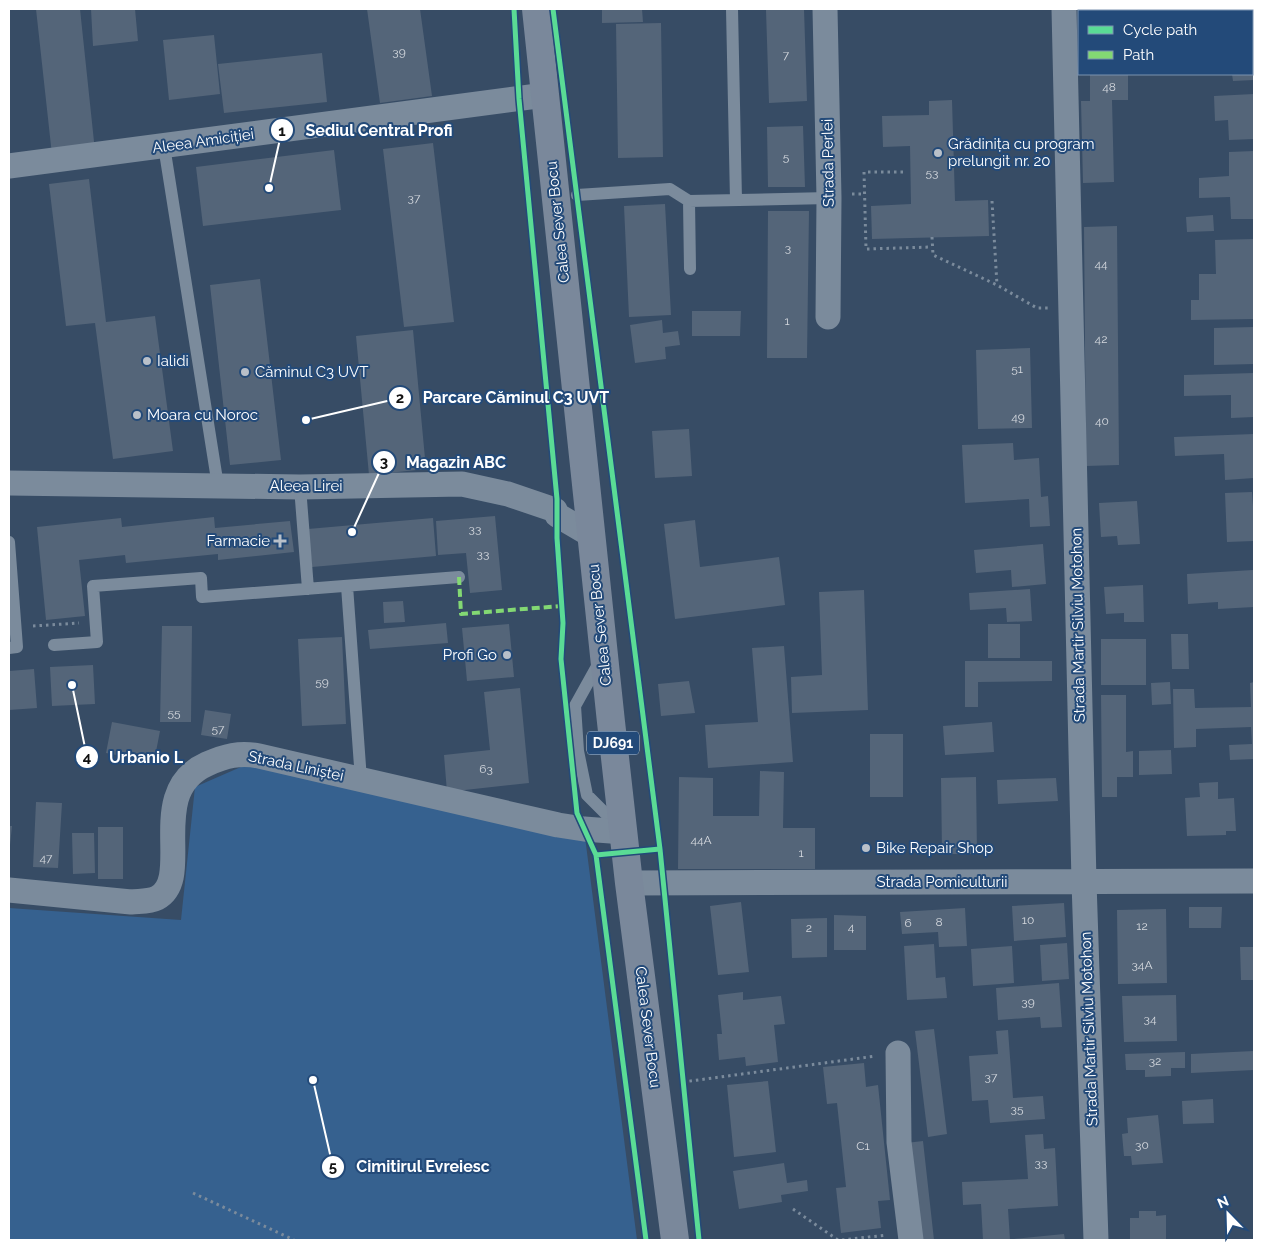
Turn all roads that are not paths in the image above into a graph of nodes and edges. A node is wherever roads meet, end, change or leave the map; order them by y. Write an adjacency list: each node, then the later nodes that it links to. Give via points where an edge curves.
1 (536, 9): 5 (main road, Calea Sever Bocu / DJ691)
2 (732, 9): 10 (lane)
3 (825, 9): 9 (street, Strada Perlei)
4 (1064, 9): 28 (street, Strada Martir Silviu Motohon)
5 (545, 95): 6 (street, Aleea Amiciției); 17 (main road, Calea Sever Bocu / DJ691)
6 (164, 146): 7 (street, Aleea Amiciției); 15 (lane)
7 (9, 166)
8 (577, 195): 11 (lane, via 670,189)
9 (829, 198): 10 (lane); 13 (street, Strada Perlei)
10 (736, 200): 11 (lane)
11 (689, 201): 12 (lane)
12 (690, 269)
13 (828, 317)
14 (9, 483): 15 (street, Aleea Lirei)
15 (218, 486): 16 (street, Aleea Lirei)
16 (300, 487): 17 (street, Aleea Lirei, via 462,484 508,494 555,510 557,515); 21 (lane)
17 (590, 535): 24 (main road, Calea Sever Bocu / DJ691)
18 (9, 542): 23 (lane, via 17,647)
19 (458, 577): 20 (lane)
20 (347, 586): 21 (lane); 25 (lane)
21 (308, 588): 22 (lane, via 202,597 201,578 93,586 97,642)
22 (54, 645)
23 (9, 648)
24 (603, 655): 26 (main road, Calea Sever Bocu / DJ691); 26 (lane, via 575,706 578,751 588,795)
25 (361, 780): 26 (street, Strada Liniștei, via 558,824); 30 (street, Strada Liniștei, via 248,754 219,758 187,777 178,790 174,804 172,878 165,892 157,898 131,902)
26 (624, 832): 29 (main road, Calea Sever Bocu / DJ691)
27 (1254, 881): 28 (street, Strada Pomiculturii)
28 (1084, 882): 29 (street, Strada Pomiculturii); 34 (street, Strada Martir Silviu Motohon)
29 (629, 883): 33 (main road, Calea Sever Bocu / DJ691)
30 (9, 890)
31 (898, 1053): 32 (street, via 899,1142)
32 (910, 1236)
33 (675, 1240)
34 (1096, 1240)

